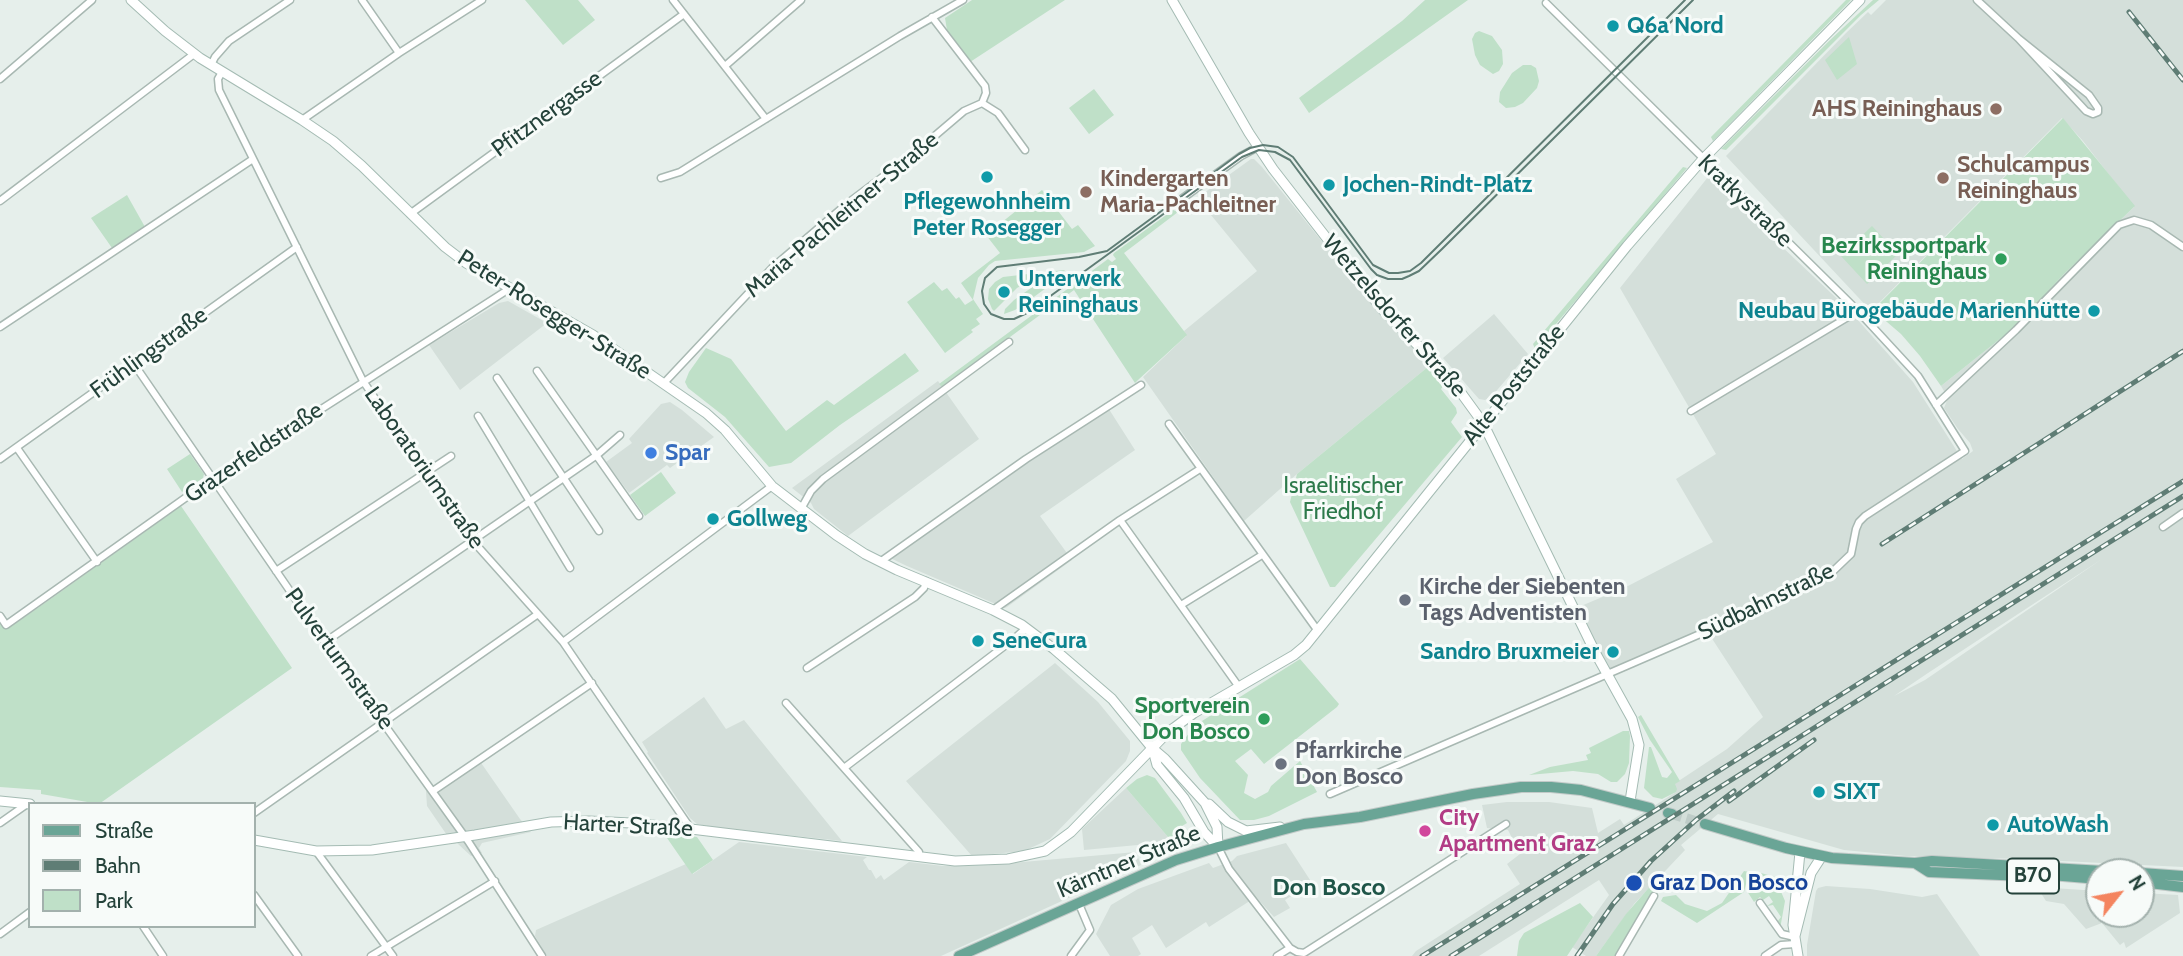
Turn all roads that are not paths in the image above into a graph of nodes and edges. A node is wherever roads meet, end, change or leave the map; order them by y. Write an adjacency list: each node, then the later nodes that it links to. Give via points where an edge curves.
1 (92, 0): 22 (street)
2 (131, 0): 18 (main road, Peter-Rosegger-Straße)
3 (290, 0): 19 (street, via 229,41)
4 (362, 0): 17 (street)
5 (482, 0): 17 (street)
6 (673, 0): 14 (street)
7 (801, 0): 20 (street)
8 (963, 0): 12 (street)
9 (1172, 0): 26 (main road, Wetzelsdorfer Straße)
10 (1860, 0): 29 (main road, Alte Poststraße)
11 (1977, 0): 16 (street)
12 (953, 2): 15 (street)
13 (1546, 3): 29 (street, Kratkystraße)
14 (684, 13): 20 (street); 33 (street, Pfitznergasse)
15 (932, 17): 23 (street, via 985,86); 24 (street)
16 (2018, 38): 16 (street, via 2086,111 2098,112 2089,95)
17 (399, 53): 25 (street)
18 (194, 54): 19 (main road, Peter-Rosegger-Straße); 31 (street)
19 (211, 65): 21 (main road, Peter-Rosegger-Straße)
20 (726, 66): 24 (street)
21 (222, 72): 25 (main road, Peter-Rosegger-Straße); 28 (street, Laboratoriumstraße, via 219,90)
22 (0, 79)
23 (982, 103): 27 (street, via 998,113); 44 (street, Maria-Pachleitner-Straße, via 964,111 772,268)
24 (766, 119): 30 (street, via 680,172)
25 (302, 120): 33 (main road, Peter-Rosegger-Straße, via 362,166)
26 (1258, 148): 32 (street); 49 (main road, Wetzelsdorfer Straße, via 1365,289 1451,379)
27 (1026, 150)
28 (253, 159): 34 (street, Laboratoriumstraße); 38 (street)
29 (1703, 159): 37 (street, Kratkystraße); 49 (main road, Alte Poststraße)
30 (661, 178)
31 (0, 201)
32 (1176, 203)
33 (410, 214): 36 (main road, Peter-Rosegger-Straße, via 451,252)
34 (297, 247): 40 (street, Frühlingstraße); 43 (street, Laboratoriumstraße)
35 (2183, 247): 46 (street, via 2151,225 2134,220 2119,225)
36 (509, 289): 43 (street, Grazerfeldstraße); 44 (main road, Peter-Rosegger-Straße, via 593,335)
37 (1858, 311): 46 (street, Kratkystraße, via 1919,376); 47 (street)
38 (0, 327)
39 (1009, 342): 62 (street, via 822,479)
40 (134, 364): 52 (street, Frühlingstraße); 59 (street, Pulverturmstraße)
41 (537, 371): 53 (street)
42 (497, 378): 58 (street)
43 (363, 381): 57 (street, Laboratoriumstraße); 59 (street, Grazerfeldstraße)
44 (664, 383): 60 (main road, Peter-Rosegger-Straße, via 724,430)
45 (1141, 385): 71 (street)
46 (1936, 405): 84 (street, Südbahnstraße, via 1965,452 1865,516 1844,563 1828,576)
47 (1691, 411)
48 (478, 416): 61 (street)
49 (1483, 423): 80 (main road, Alte Poststraße); 84 (main road, Wetzelsdorfer Straße)
50 (1169, 424): 56 (street)
51 (620, 435): 53 (street)
52 (17, 448): 55 (street, Frühlingstraße); 70 (street)
53 (597, 455): 58 (street); 64 (street)
54 (451, 456): 57 (street)
55 (0, 459)
56 (1200, 469): 65 (street); 69 (street)
57 (427, 472): 68 (street, Laboratoriumstraße); 73 (street)
58 (564, 478): 61 (street); 67 (street)
59 (212, 479): 70 (street, Grazerfeldstraße); 73 (street, Pulverturmstraße)
60 (772, 486): 62 (main road, Peter-Rosegger-Straße); 82 (street)
61 (530, 501): 68 (street); 72 (street)
62 (801, 509): 71 (main road, Peter-Rosegger-Straße)
63 (2183, 513): 66 (street)
64 (639, 516)
65 (1120, 520): 75 (street); 76 (street)
66 (2163, 527)
67 (599, 531)
68 (472, 540): 77 (street, Laboratoriumstraße); 81 (street)
69 (1262, 555): 75 (street); 80 (street)
70 (97, 562): 78 (street, Grazerfeldstraße, via 6,625)
71 (880, 562): 74 (main road, Peter-Rosegger-Straße)
72 (570, 568)
73 (276, 571): 81 (street, Pulverturmstraße)
74 (926, 581): 76 (main road, Peter-Rosegger-Straße); 83 (street, via 915,597)
75 (1181, 605): 86 (street)
76 (993, 610): 79 (main road, Peter-Rosegger-Straße)
77 (538, 614): 82 (street, Laboratoriumstraße); 88 (street)
78 (0, 616)
79 (1026, 628): 89 (main road, Peter-Rosegger-Straße, via 1112,699); 90 (street)
80 (1318, 631): 86 (main road, Alte Poststraße, via 1294,655)
81 (325, 642): 88 (street, Pulverturmstraße)
82 (564, 642): 85 (street, Laboratoriumstraße)
83 (807, 668)
84 (1607, 675): 93 (street, Südbahnstraße); 95 (main road, Wetzelsdorfer Straße, via 1638,739)
85 (592, 683): 91 (street); 103 (street, Laboratoriumstraße)
86 (1239, 687): 89 (main road, Alte Poststraße, via 1194,713)
87 (786, 703): 90 (street)
88 (384, 722): 91 (street, Pulverturmstraße); 98 (street)
89 (1152, 748): 92 (main road, Peter-Rosegger-Straße); 106 (main road, Peter-Rosegger-Straße, via 1157,765); 110 (main road, Harter Straße, via 1071,832 1045,851 1008,859)
90 (844, 768): 110 (street)
91 (433, 791): 104 (street, Pulverturmstraße)
92 (1197, 794): 100 (main road, via 1228,822 1246,831); 106 (main road, Peter-Rosegger-Straße, via 1217,827)
93 (1330, 794)
94 (0, 802): 96 (main road)
95 (1630, 802): 97 (main road, Kärntner Straße); 100 (main road, Kärntner Straße, via 1592,791 1521,787)
96 (28, 804): 99 (street)
97 (1650, 808)
98 (256, 812)
99 (0, 823)
100 (1304, 824): 106 (main road, Kärntner Straße)
101 (1506, 824): 128 (street, via 1304,953)
102 (1705, 824): 108 (main road, B70)
103 (691, 829): 104 (main road, Harter Straße, via 562,821); 110 (main road, Harter Straße)
104 (465, 836): 107 (main road, Harter Straße, via 372,850); 116 (street, Pulverturmstraße)
105 (256, 840): 107 (main road, Harter Straße)
106 (1217, 846): 122 (main road, Kärntner Straße); 128 (street, via 1229,869)
107 (316, 851): 127 (street)
108 (1800, 852): 109 (main road, B70); 126 (main road)
109 (1822, 856): 111 (main road, B70); 126 (main road, via 1811,873)
110 (919, 857)
111 (1915, 863): 112 (main road, B70); 115 (main road, B70, via 1929,872)
112 (2085, 870)
113 (2155, 874): 114 (main road)
114 (2183, 876)
115 (2085, 878)
116 (495, 881): 127 (street); 133 (street, Pulverturmstraße)
117 (2155, 884): 118 (main road)
118 (2183, 887)
119 (1654, 896): 137 (street)
120 (256, 898): 130 (street)
121 (1760, 903): 126 (street, via 1782,934)
122 (1079, 904): 134 (main road, Kärntner Straße); 135 (street, via 1090,930)
123 (28, 913): 125 (street)
124 (144, 928): 129 (street)
125 (0, 934)
126 (1795, 941): 138 (street); 139 (main road)
127 (386, 947): 131 (street); 132 (street)
128 (1290, 948): 136 (street)
129 (163, 956)
130 (298, 956)
131 (371, 956)
132 (393, 956)
133 (542, 956)
134 (959, 956)
135 (1071, 956)
136 (1277, 956)
137 (1619, 956)
138 (1765, 956)
139 (1798, 956)

